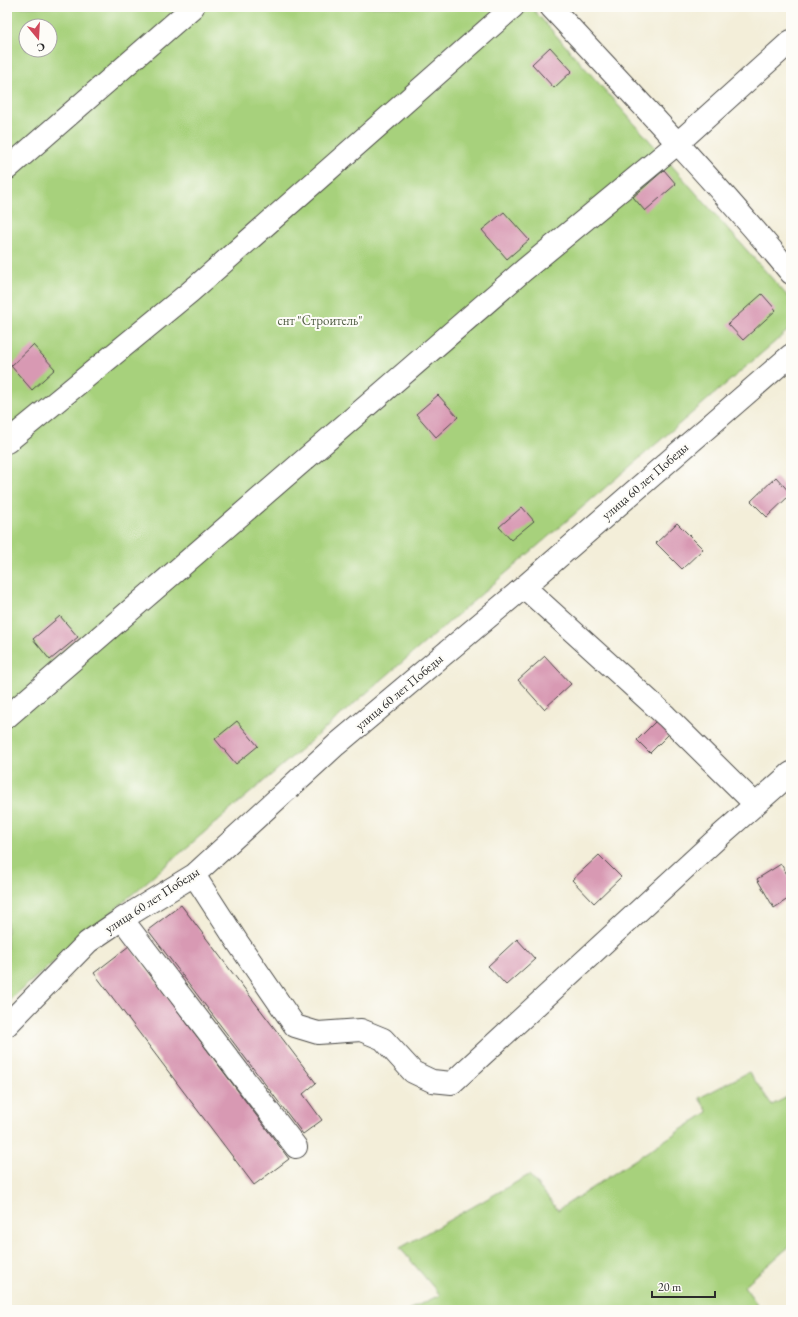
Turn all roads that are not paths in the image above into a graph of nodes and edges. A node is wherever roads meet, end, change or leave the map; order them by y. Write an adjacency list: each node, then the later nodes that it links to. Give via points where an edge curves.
1 (193, 7): 6 (street)
2 (512, 7): 9 (street, via 190,292)
3 (551, 7): 5 (street)
4 (791, 41): 5 (street)
5 (678, 143): 7 (street); 11 (street, via 524,270)
6 (7, 169)
7 (791, 273)
8 (791, 355): 10 (street, улица 60 лет Победы)
9 (7, 442)
10 (524, 588): 13 (street, via 666,716); 14 (street, улица 60 лет Победы, via 336,745)
11 (7, 717)
12 (791, 773): 13 (street)
13 (755, 804): 14 (street, via 452,1083 432,1081 413,1072 383,1039 361,1030 318,1033 295,1026)
14 (194, 875): 15 (street, улица 60 лет Победы)
15 (122, 919): 16 (street, улица 60 лет Победы, via 88,942); 17 (street)
16 (7, 1025)
17 (296, 1147)

